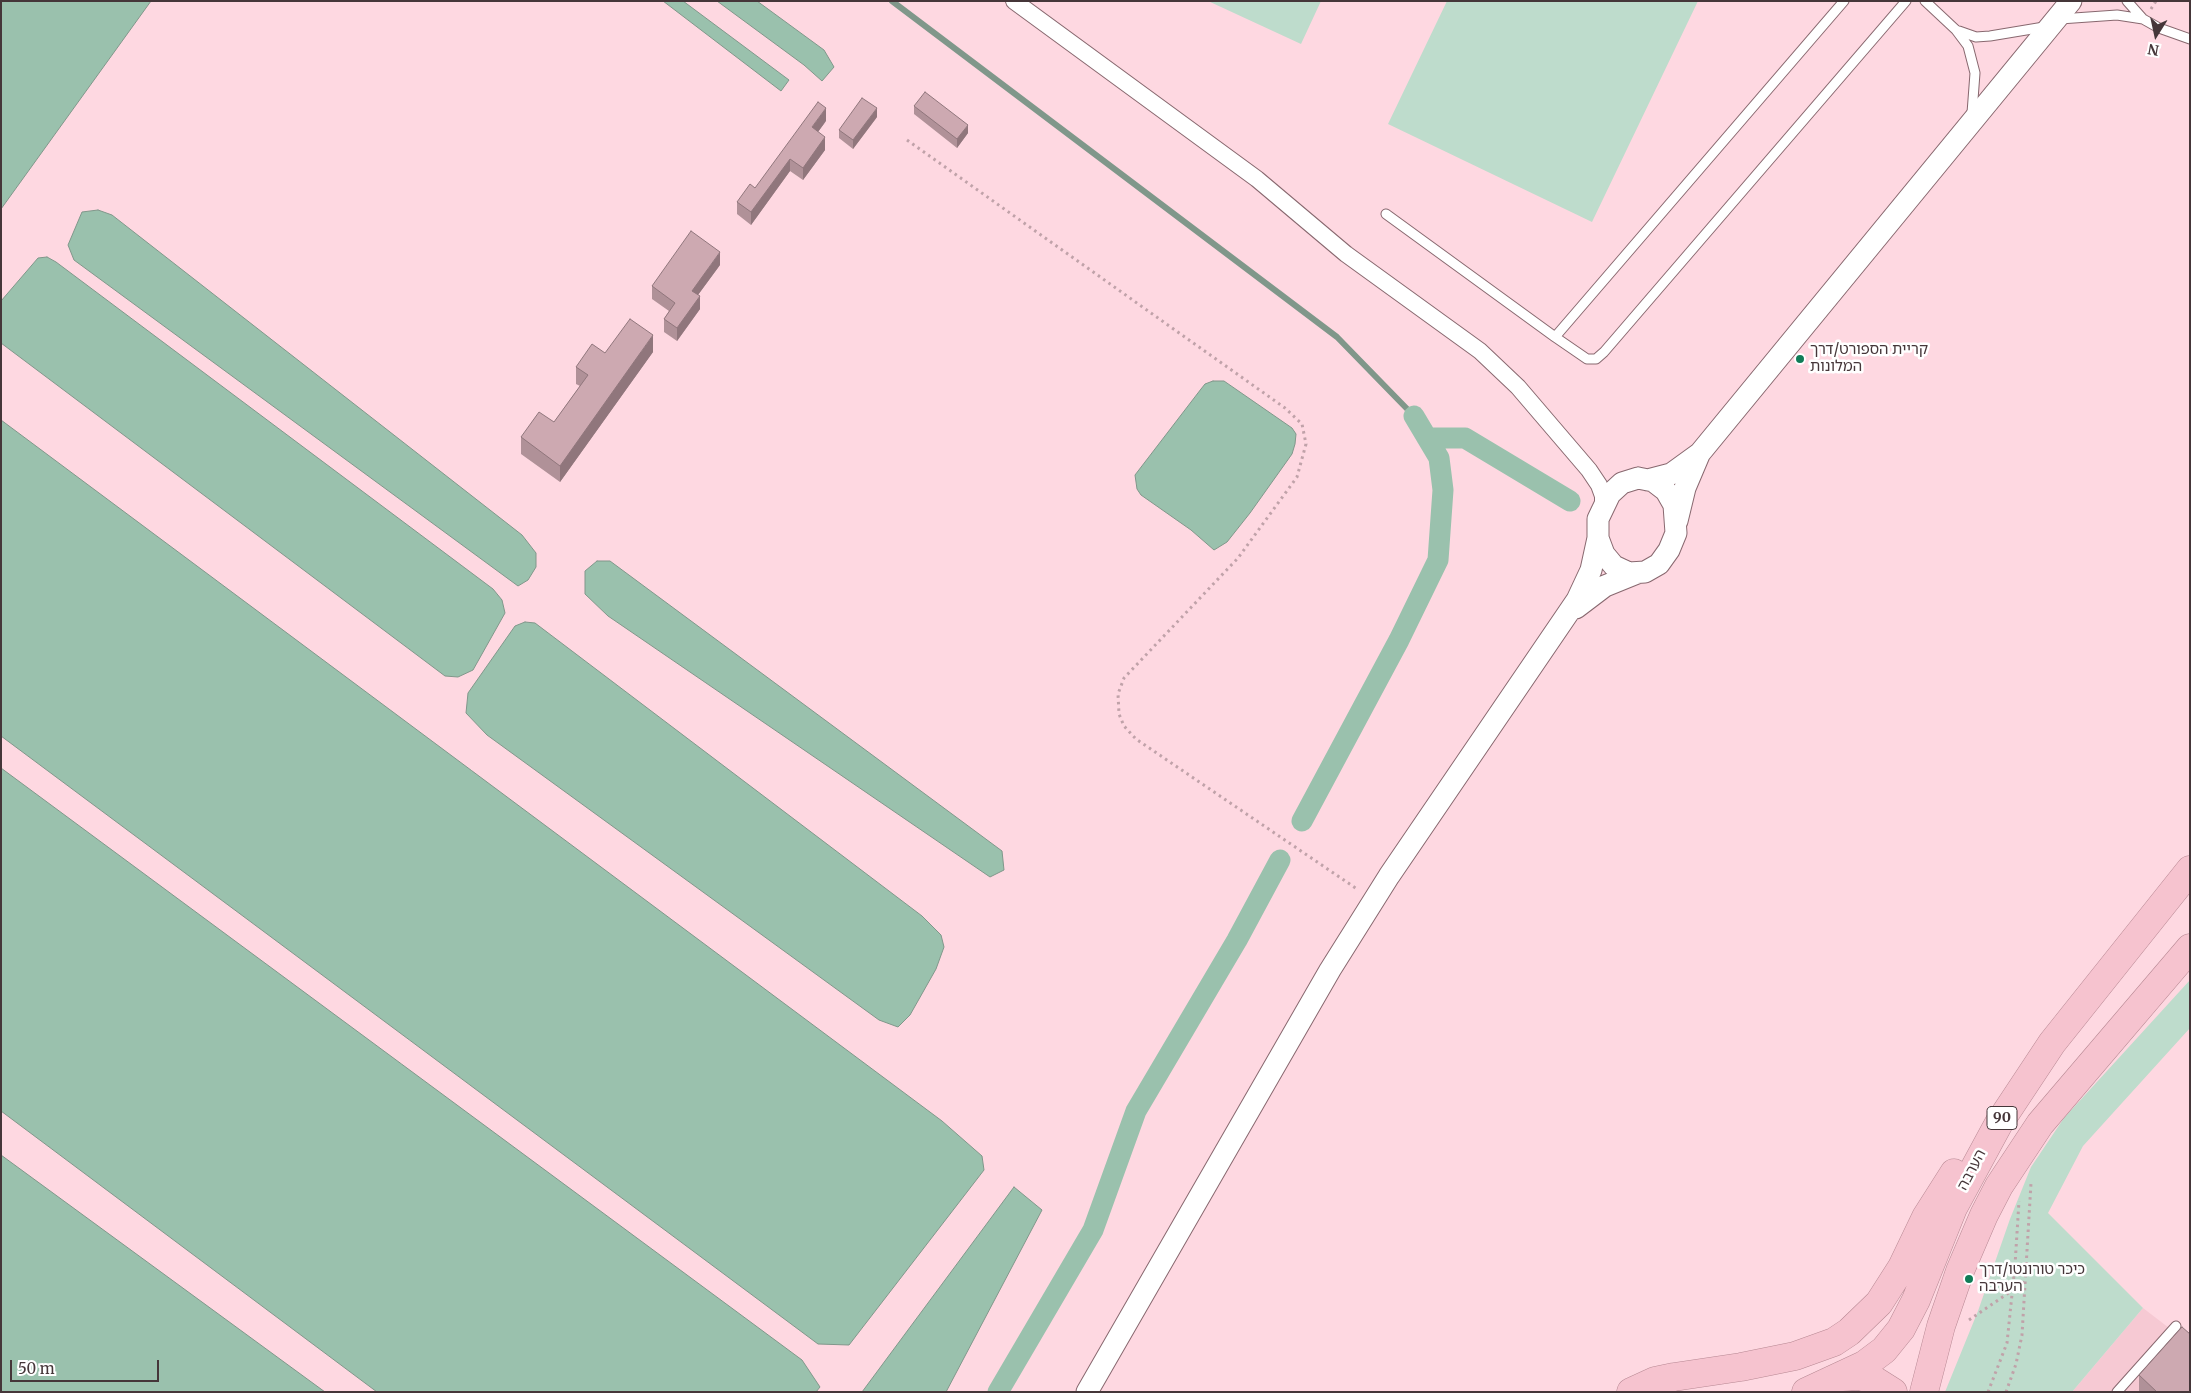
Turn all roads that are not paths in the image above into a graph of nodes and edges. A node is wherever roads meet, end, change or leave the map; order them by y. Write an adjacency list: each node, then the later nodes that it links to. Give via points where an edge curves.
1 (1014, 1): 15 (street, via 1257,179 1346,254 1480,351 1518,387)
2 (1844, 1): 13 (lane)
3 (1906, 1): 13 (lane, via 1604,352 1596,359 1587,359)
4 (1925, 1): 9 (lane)
5 (2071, 1): 8 (street)
6 (2127, 1): 7 (lane)
7 (2143, 20): 8 (lane, via 2117,15); 10 (lane)
8 (2055, 22): 9 (lane, via 1990,36 1966,35); 11 (street)
9 (1956, 30): 11 (lane, via 1968,46 1975,73)
10 (2190, 40)
11 (1968, 128): 14 (street)
12 (1386, 214): 13 (lane)
13 (1555, 337)
14 (1700, 453): 16 (street, via 1671,474); 19 (street, via 1685,488)
15 (1589, 470): 17 (street, via 1606,481); 18 (street, via 1599,485)
16 (1648, 480): 17 (street, via 1638,478); 19 (street, via 1660,485 1670,498)
17 (1622, 483): 18 (street)
18 (1603, 506): 20 (street, via 1598,519)
19 (1677, 523): 21 (street, via 1665,558 1652,568)
20 (1598, 538): 21 (street, via 1604,554 1614,566); 22 (street, via 1591,570)
21 (1637, 573): 22 (street, via 1601,589)
22 (1565, 618): 28 (street, via 1374,900 1311,1002)
23 (2190, 870): 25 (highway, הערבה / 90, via 2067,1025)
24 (2190, 948): 32 (highway, הערבה / 90, via 2040,1124 1999,1186 1960,1271)
25 (2016, 1096): 27 (highway, הערבה / 90, via 1964,1186 1901,1329 1874,1358); 29 (highway, via 1976,1143 1944,1188 1902,1267 1879,1302 1849,1332 1834,1342 1795,1356 1655,1381)
26 (2176, 1326): 33 (lane)
27 (1842, 1377): 30 (highway, הערבה / 90); 31 (highway, הערבה / 90, via 1859,1376 1874,1380)
28 (1087, 1392)
29 (1631, 1392)
30 (1806, 1392)
31 (1893, 1392)
32 (1924, 1392)
33 (2117, 1392)

